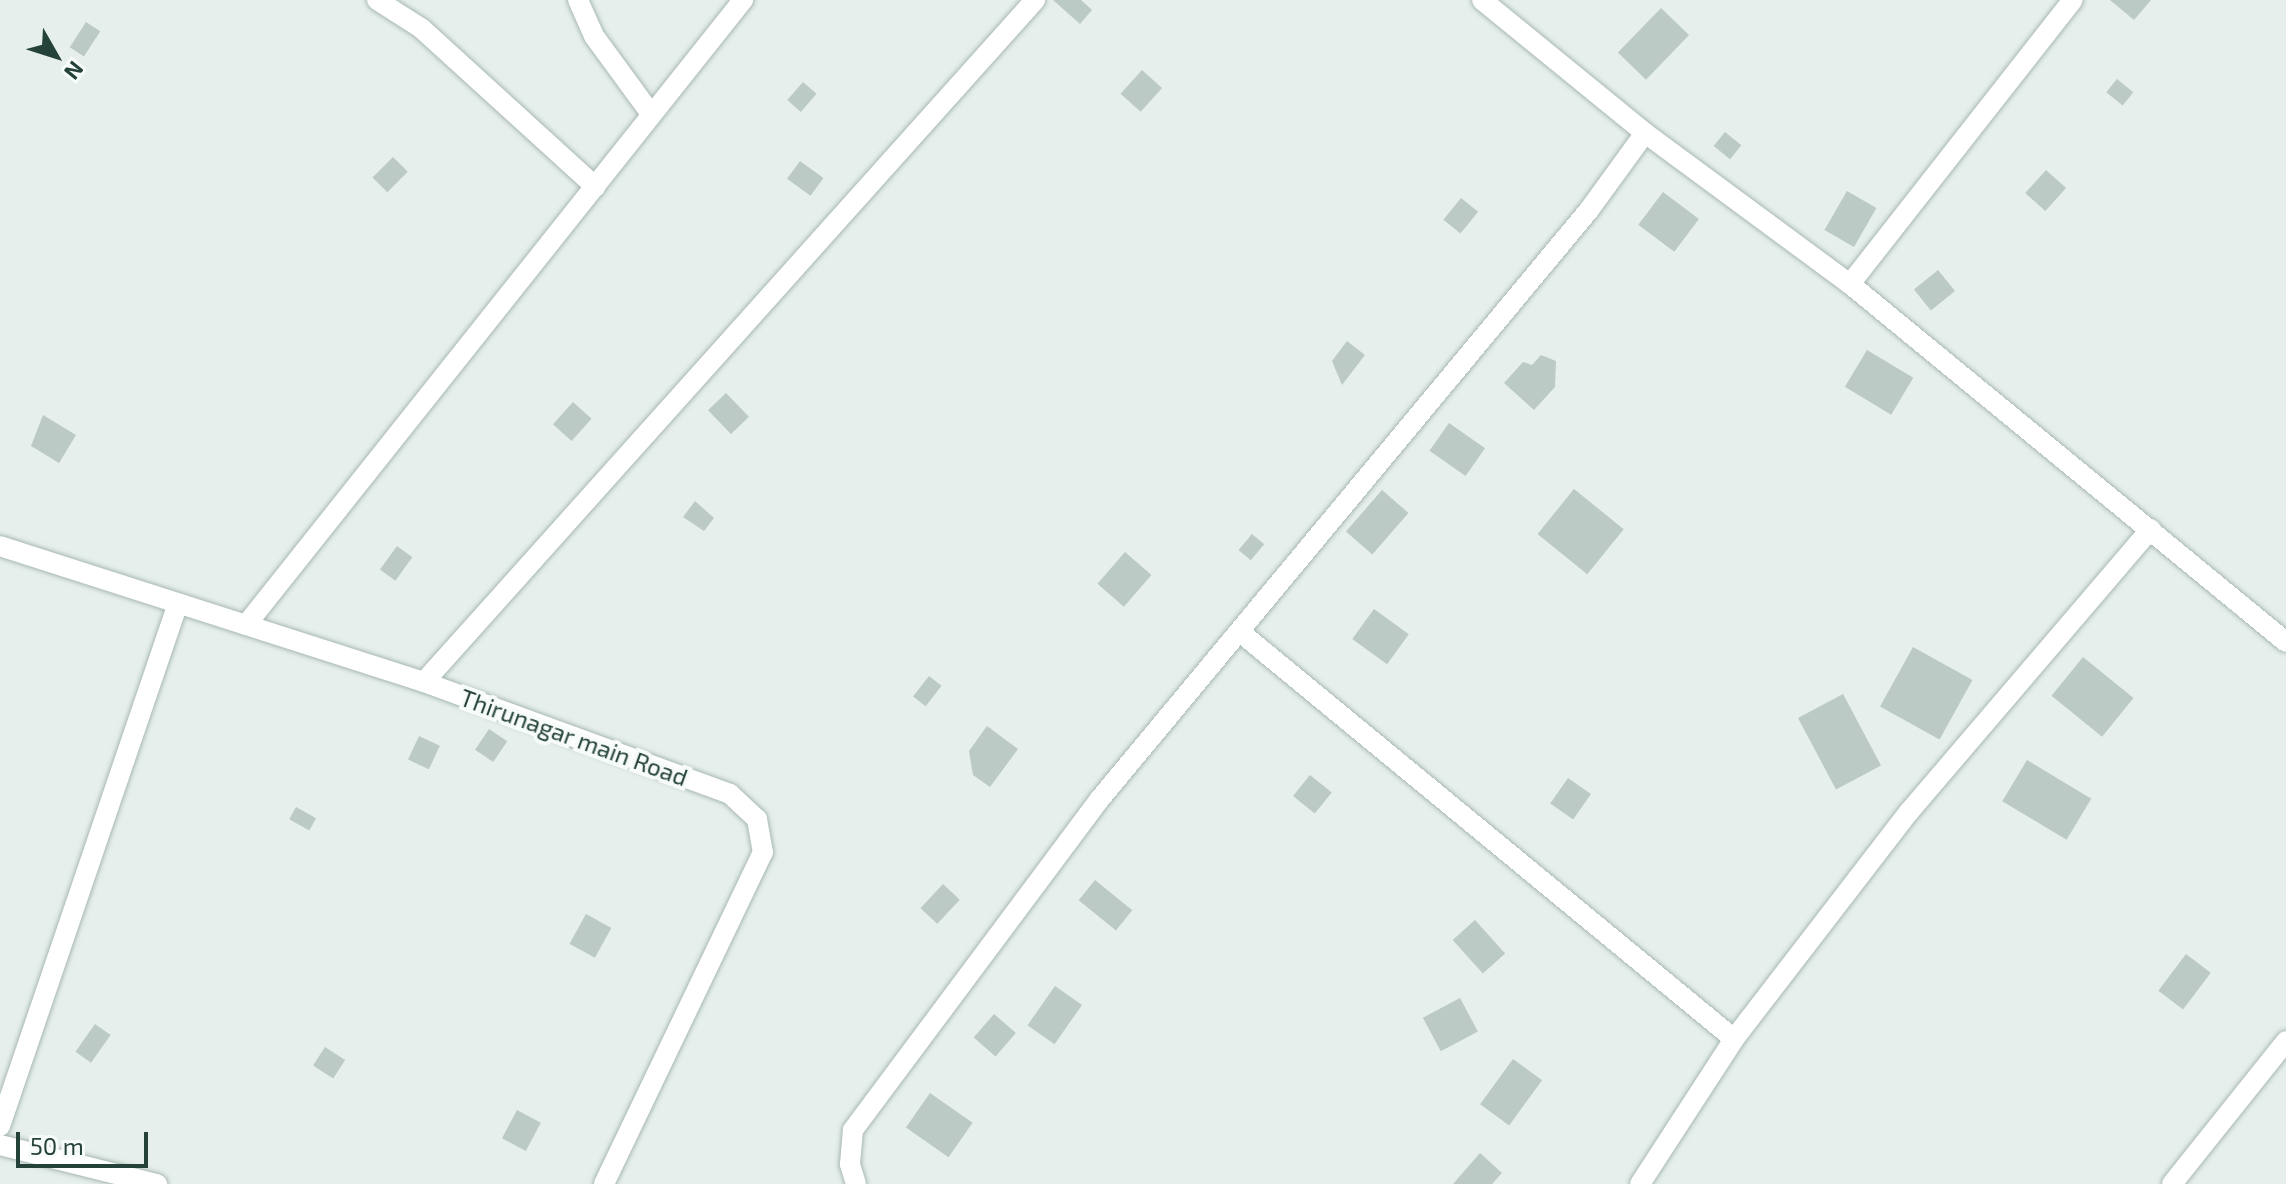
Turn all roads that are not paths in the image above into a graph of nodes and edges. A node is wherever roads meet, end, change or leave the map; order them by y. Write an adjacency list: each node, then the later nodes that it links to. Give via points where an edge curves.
1 (377, 0): 9 (street, via 421,28)
2 (578, 0): 7 (street, via 594,36)
3 (743, 0): 7 (street)
4 (1035, 0): 17 (street)
5 (1482, 0): 8 (street)
6 (2073, 0): 10 (street)
7 (651, 114): 9 (street)
8 (1645, 133): 10 (street); 15 (street, via 1589,210)
9 (596, 187): 14 (street)
10 (1850, 284): 11 (street)
11 (2151, 529): 16 (street); 18 (street, via 1909,812)
12 (0, 546): 13 (street, Thirunagar main Road)
13 (178, 603): 14 (street, Thirunagar main Road); 20 (street)
14 (246, 625): 17 (street, Thirunagar main Road)
15 (1240, 632): 18 (street); 24 (street, via 1099,800 853,1130 850,1164)
16 (2286, 642)
17 (424, 682): 23 (street, Thirunagar main Road, via 730,794 757,819 763,852)
18 (1734, 1039): 25 (street)
19 (2286, 1041): 26 (street)
20 (0, 1126)
21 (0, 1145): 22 (street)
22 (157, 1184)
23 (604, 1184)
24 (856, 1184)
25 (1640, 1184)
26 (2172, 1184)

